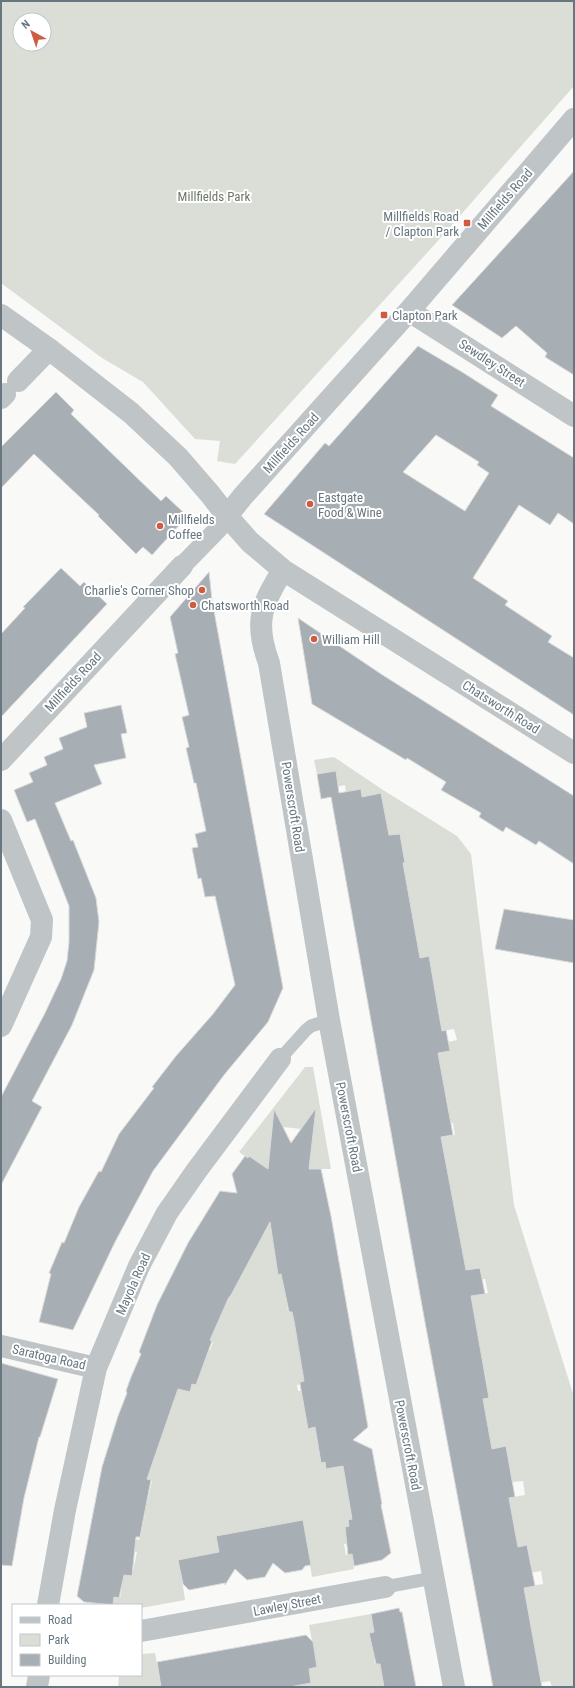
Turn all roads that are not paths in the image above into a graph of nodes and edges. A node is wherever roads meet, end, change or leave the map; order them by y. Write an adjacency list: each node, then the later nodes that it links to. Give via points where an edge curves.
1 (574, 119): 2 (street, Millfields Road)
2 (409, 311): 6 (street, Sewdley Street); 7 (street, Millfields Road, via 242,496)
3 (1, 315): 4 (street, Chatsworth Road)
4 (49, 349): 5 (street); 7 (street, Chatsworth Road, via 131,413 178,457)
5 (8, 391)
6 (574, 416)
7 (227, 516): 8 (street, Millfields Road, via 219,528); 9 (street, Chatsworth Road, via 250,542)
8 (182, 566): 11 (street, Millfields Road)
9 (283, 570): 10 (street, Chatsworth Road); 13 (street, Powerscroft Road, via 263,607 260,633 269,663)
10 (574, 753)
11 (1, 760)
12 (1, 820): 14 (street, via 42,920 41,938)
13 (329, 1020): 15 (lane, Mayola Road, via 311,1026); 18 (street, Powerscroft Road)
14 (1, 1026)
15 (280, 1059): 17 (street, Mayola Road, via 167,1212 139,1266)
16 (1, 1346): 17 (street, Saratoga Road)
17 (96, 1368): 20 (street, Mayola Road, via 65,1510)
18 (433, 1578): 19 (lane, Lawley Street); 24 (street, Powerscroft Road)
19 (385, 1587): 21 (street, Lawley Street)
20 (48, 1604)
21 (142, 1631)
22 (39, 1676): 23 (street)
23 (37, 1687)
24 (454, 1687)

